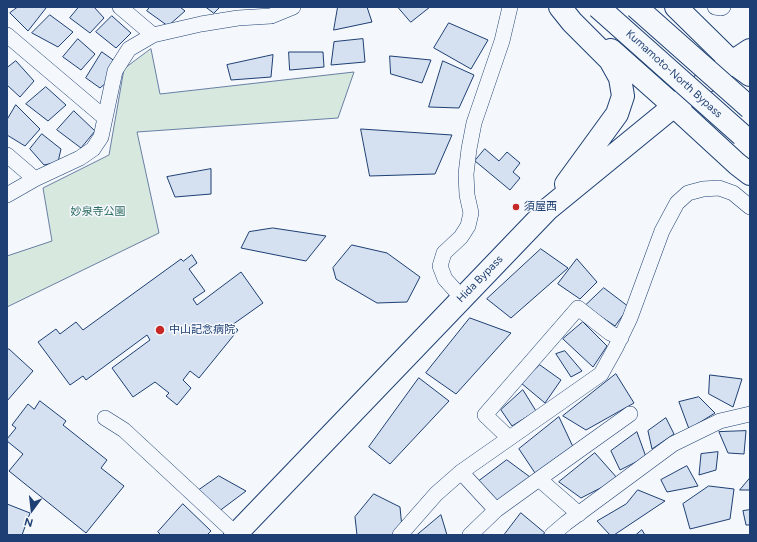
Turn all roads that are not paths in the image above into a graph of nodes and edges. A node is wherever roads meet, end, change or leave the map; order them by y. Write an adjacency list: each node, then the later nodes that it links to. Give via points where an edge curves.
1 (120, 7): 13 (street)
2 (294, 7): 11 (street)
3 (510, 7): 27 (street, via 470,142 466,174 470,213 468,226 462,237 444,252 440,266 445,279)
4 (560, 7): 26 (highway, via 610,60 620,78 623,96 617,114)
5 (567, 7): 17 (highway, via 618,57)
6 (598, 7): 20 (highway, Kumamoto-North Bypass, bridge)
7 (636, 7): 18 (highway, bridge)
8 (676, 7): 15 (highway)
9 (715, 7): 10 (street)
10 (723, 7)
11 (266, 11): 13 (street)
12 (7, 35): 19 (street)
13 (153, 35): 19 (street, via 129,49 115,71)
14 (750, 50): 15 (highway, Hida Bypass)
15 (732, 62): 16 (highway); 17 (highway, Hida Bypass)
16 (750, 75)
17 (674, 106): 22 (highway); 26 (highway, Hida Bypass)
18 (750, 108)
19 (106, 118): 23 (street, via 101,137 92,149 80,158)
20 (746, 137)
21 (7, 155): 23 (street)
22 (750, 174)
23 (35, 179): 24 (street)
24 (7, 195)
25 (750, 207): 28 (street, via 733,193 719,188 688,192 677,203 662,231)
26 (548, 209): 27 (highway, Hida Bypass)
27 (462, 298): 37 (highway, Hida Bypass)
28 (621, 338): 32 (street, via 601,374); 32 (street, via 610,333 578,308 485,415)
29 (630, 414): 34 (street)
30 (750, 414): 36 (street, via 720,422 672,444)
31 (106, 418): 37 (street, via 124,430)
32 (509, 438): 33 (street)
33 (461, 472): 35 (street); 38 (street, via 436,494)
34 (539, 479): 35 (street); 36 (street)
35 (496, 510): 39 (street)
36 (579, 514): 40 (street)
37 (235, 535)
38 (400, 535)
39 (470, 535)
40 (552, 535)

